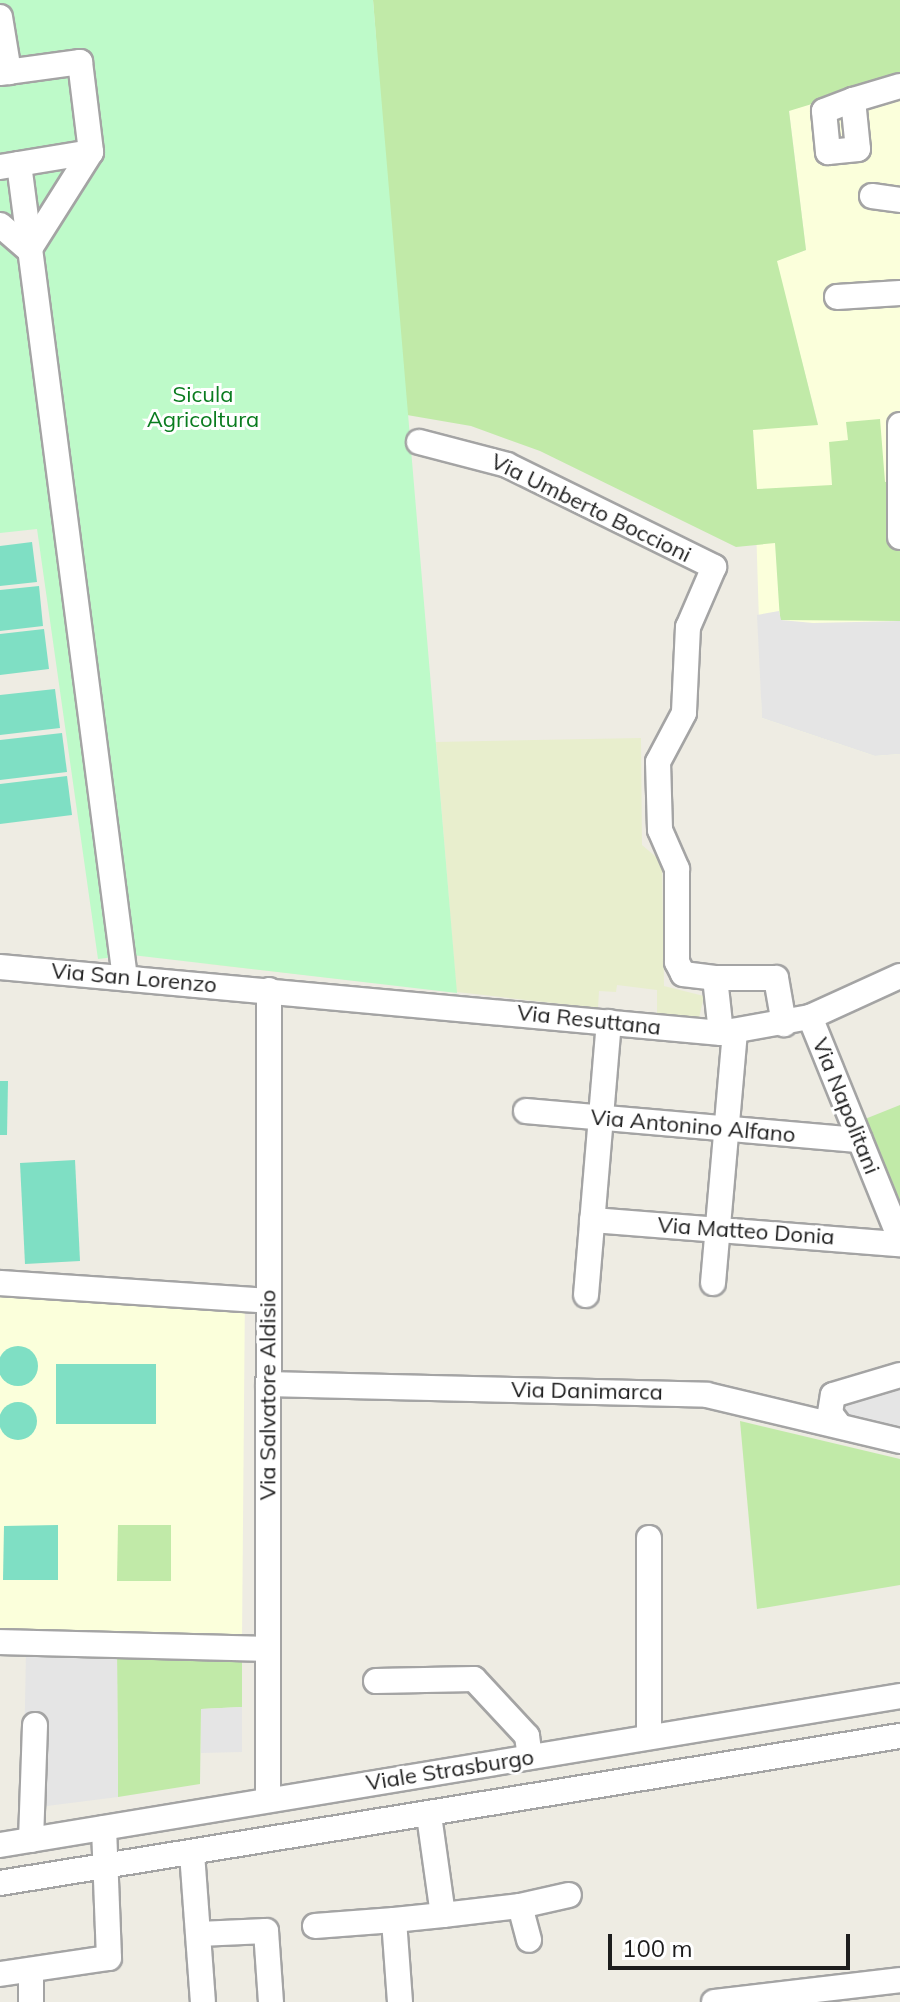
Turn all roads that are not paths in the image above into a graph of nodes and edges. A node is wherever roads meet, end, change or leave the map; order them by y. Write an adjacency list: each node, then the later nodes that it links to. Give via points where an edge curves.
1 (0, 17): 2 (street)
2 (4, 73): 5 (street, via 80,62)
3 (900, 86): 4 (street)
4 (853, 100)
5 (91, 152): 6 (street); 10 (street)
6 (10, 165): 10 (street)
7 (872, 196): 8 (street)
8 (900, 200)
9 (0, 225): 10 (street)
10 (29, 250): 18 (street)
11 (900, 293): 12 (street)
12 (837, 297)
13 (900, 425): 15 (street, via 894,453)
14 (419, 442): 19 (street, Via Umberto Boccioni, via 507,465 714,567 688,627 684,713 658,762 660,830 677,869 677,962 683,974)
15 (900, 537)
16 (0, 967): 18 (street, Via San Lorenzo)
17 (900, 976): 21 (street, Via Resuttana)
18 (125, 978): 20 (street, Via San Lorenzo)
19 (715, 978): 23 (street, via 776,978); 24 (street)
20 (269, 990): 22 (street, Via Resuttana); 35 (street, Via Salvatore Aldisio)
21 (810, 1017): 23 (street, Via Resuttana); 28 (street, Via Napolitani)
22 (609, 1022): 24 (street, Via Resuttana); 26 (street)
23 (784, 1024): 24 (street, Via Resuttana)
24 (728, 1032): 27 (street)
25 (526, 1111): 26 (street, Via Antonino Alfano)
26 (601, 1118): 27 (street, Via Antonino Alfano); 29 (street)
27 (726, 1129): 28 (street, Via Antonino Alfano); 30 (street)
28 (860, 1140): 31 (street, Via Napolitani)
29 (592, 1220): 30 (street, Via Matteo Donia); 34 (street)
30 (718, 1229): 31 (street, Via Matteo Donia); 33 (street)
31 (900, 1242)
32 (0, 1283): 35 (street)
33 (713, 1283)
34 (586, 1295)
35 (268, 1301): 37 (street, Via Salvatore Aldisio)
36 (900, 1375): 38 (street, via 833,1395 830,1413)
37 (268, 1384): 38 (street, Via Danimarca, via 707,1395); 42 (street, Via Salvatore Aldisio)
38 (839, 1425): 39 (street, Via Danimarca)
39 (900, 1441)
40 (649, 1538): 46 (street)
41 (0, 1642): 42 (street)
42 (268, 1649): 50 (street, Via Salvatore Aldisio)
43 (376, 1681): 48 (street, via 474,1679 527,1736)
44 (900, 1696): 46 (street, Viale Strasburgo)
45 (35, 1725): 53 (street)
46 (659, 1736): 48 (street, Viale Strasburgo); 49 (street)
47 (900, 1736): 49 (street, Viale Strasburgo)
48 (530, 1757): 50 (street, Viale Strasburgo)
49 (674, 1774): 51 (street, Viale Strasburgo)
50 (268, 1800): 52 (street, Viale Strasburgo)
51 (429, 1815): 55 (street, Viale Strasburgo); 60 (street)
52 (104, 1828): 53 (street, Viale Strasburgo); 56 (street)
53 (31, 1840): 54 (street, Viale Strasburgo)
54 (0, 1845)
55 (192, 1853): 56 (street, Viale Strasburgo); 63 (street)
56 (109, 1865): 57 (street, Viale Strasburgo); 65 (street, via 109,1958)
57 (0, 1883)
58 (569, 1895): 59 (street)
59 (520, 1906): 60 (street); 64 (street)
60 (443, 1915): 61 (street)
61 (394, 1920): 62 (street); 72 (street)
62 (315, 1926)
63 (199, 1934): 70 (street); 71 (street, via 266,1931)
64 (529, 1940)
65 (31, 1970): 66 (street); 69 (street)
66 (0, 1974)
67 (900, 1980): 68 (street)
68 (727, 2001)
69 (31, 2002)
70 (203, 2002)
71 (271, 2002)
72 (400, 2002)

